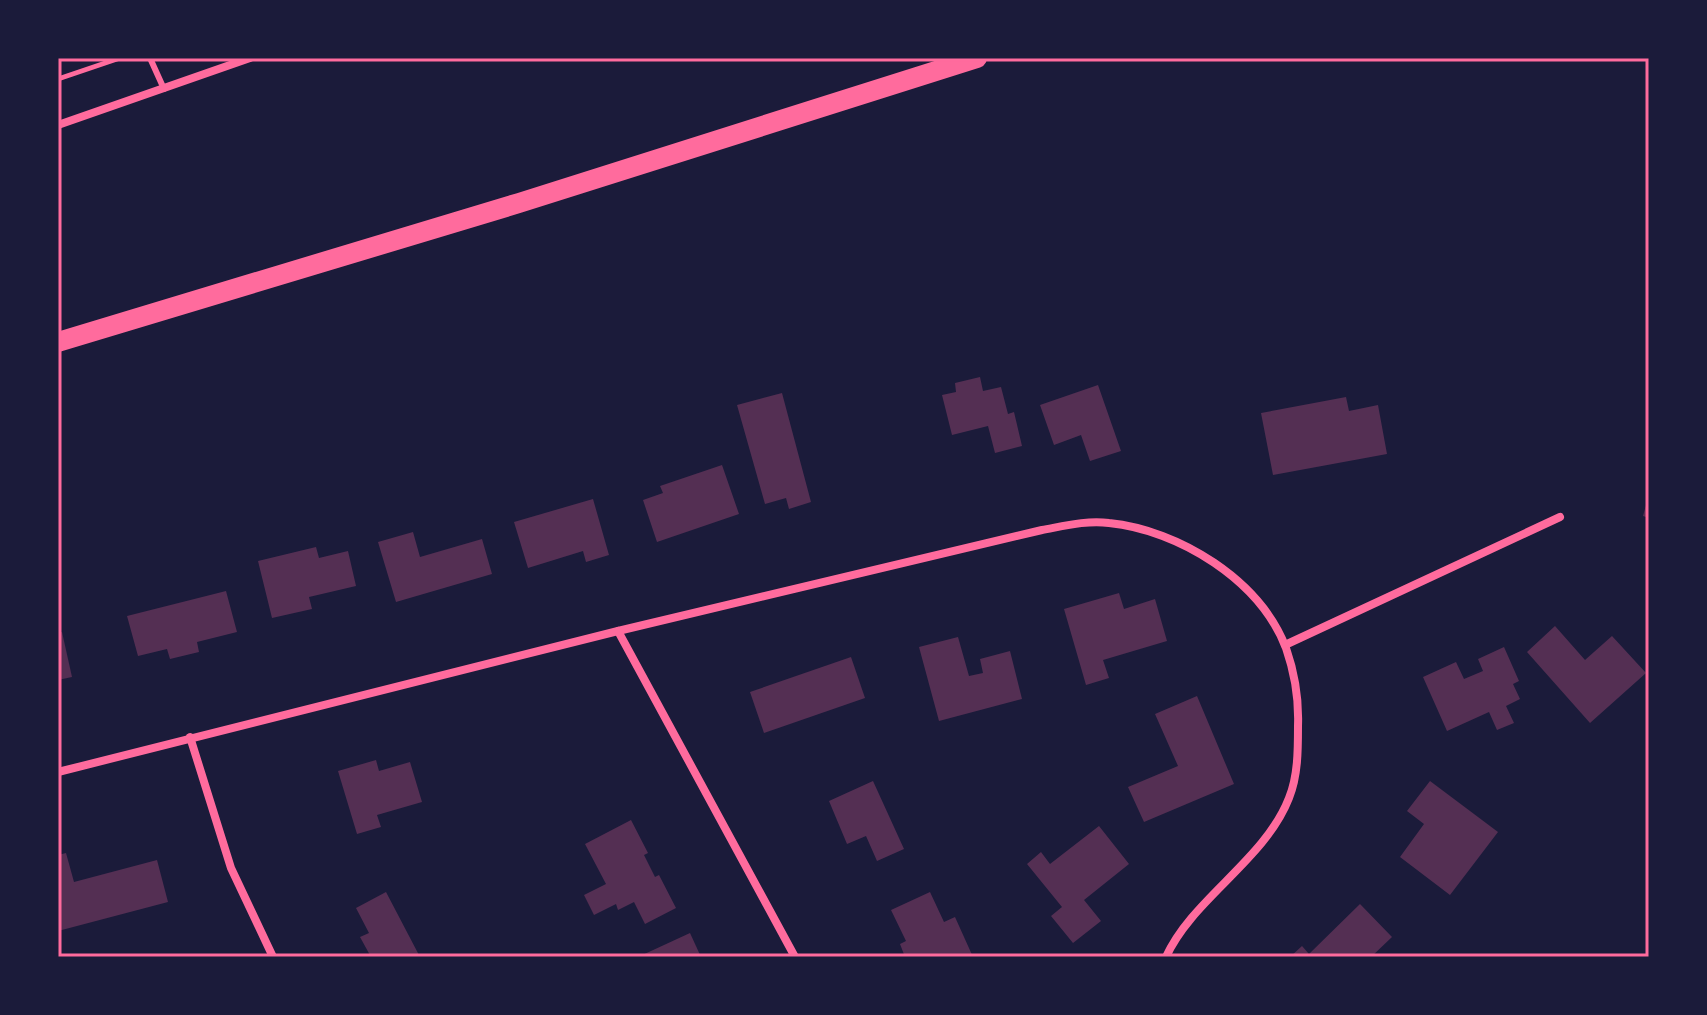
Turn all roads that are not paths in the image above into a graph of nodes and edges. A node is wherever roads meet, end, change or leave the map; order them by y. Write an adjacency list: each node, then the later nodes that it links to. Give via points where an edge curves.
1 (150, 58): 4 (lane)
2 (250, 58): 4 (street)
3 (977, 58): 6 (main road)
4 (164, 89): 5 (street)
5 (58, 125)
6 (58, 342)
7 (1560, 517): 9 (street)
8 (618, 631): 9 (street, via 1042,530 1108,522 1165,537 1216,565 1265,612); 10 (street); 13 (street)
9 (1285, 645): 14 (street, via 1298,712 1296,776 1289,799 1267,835 1178,936)
10 (190, 737): 11 (street); 12 (street, via 231,868)
11 (58, 772)
12 (273, 957)
13 (795, 957)
14 (1166, 957)

